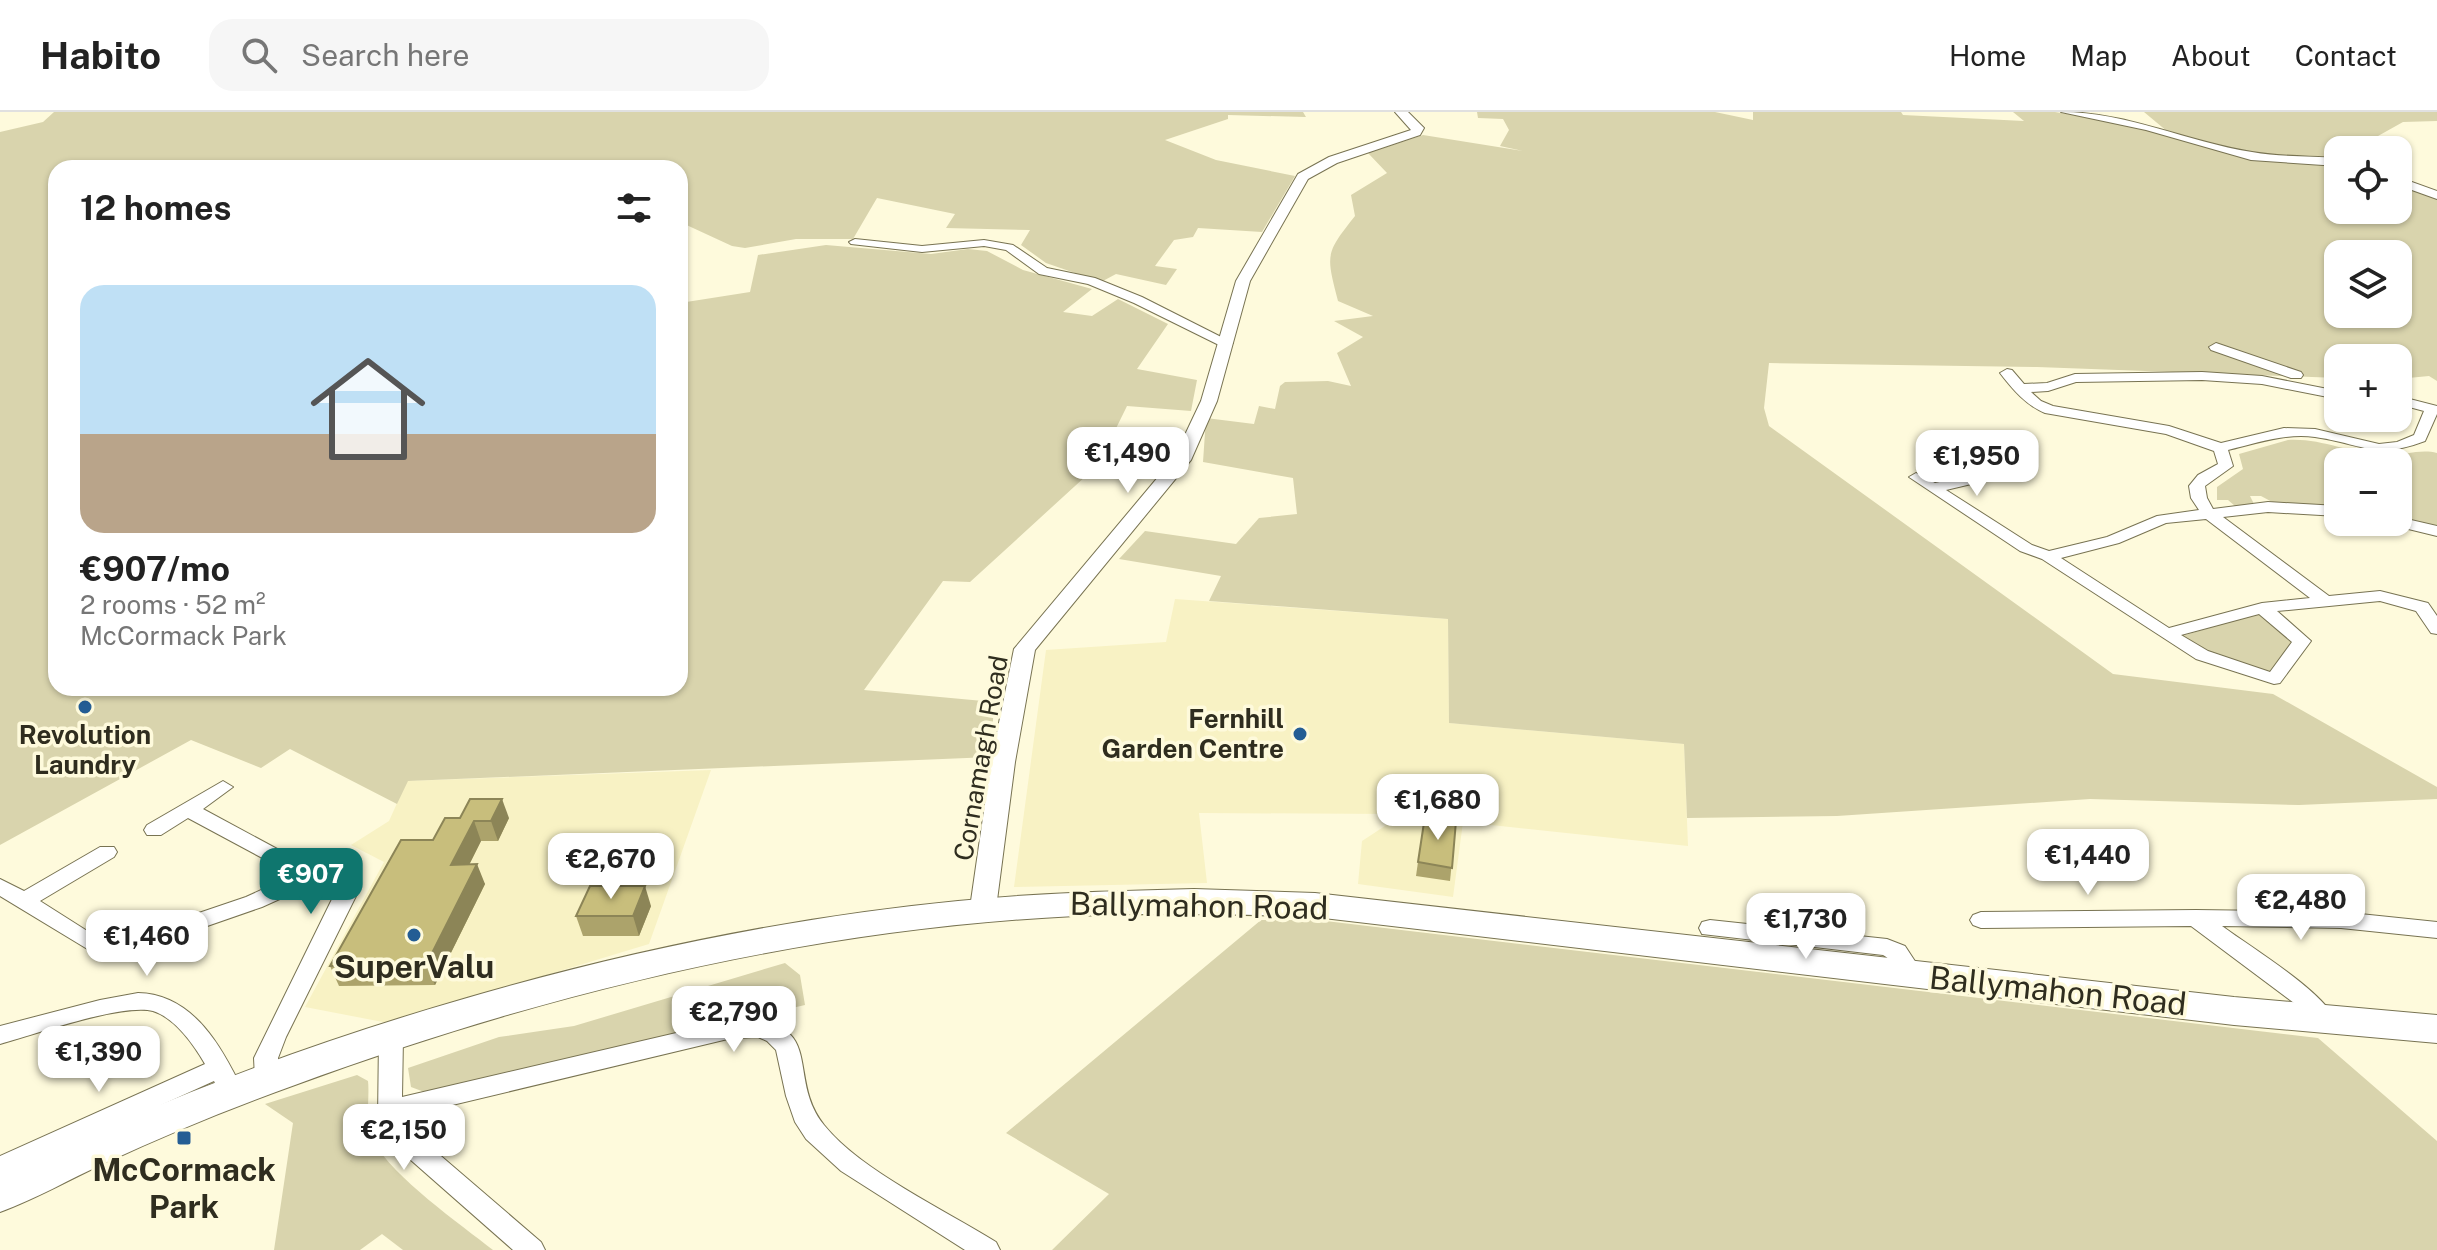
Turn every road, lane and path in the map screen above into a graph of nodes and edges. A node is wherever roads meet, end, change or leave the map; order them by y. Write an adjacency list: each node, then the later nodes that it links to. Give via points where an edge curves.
1 (1401, 112): 7 (street, Cornamagh Road, via 1416,132 1333,160 1303,177 1243,281)
2 (2067, 112): 3 (street, via 2147,127 2251,156)
3 (2324, 161)
4 (2412, 186): 5 (street)
5 (2437, 195)
6 (855, 242): 7 (street, via 922,249 984,243 1009,247 1043,271 1091,281)
7 (1226, 343): 38 (street, Cornamagh Road, via 1209,401 1182,460 1025,649)
8 (2216, 347): 10 (street)
9 (2007, 373): 11 (street)
10 (2324, 382)
11 (2020, 388): 12 (street, via 2048,387 2075,378 2202,376); 15 (street, via 2050,410 2169,430)
12 (2324, 392)
13 (2412, 408): 14 (street)
14 (2434, 409): 15 (street, via 2420,438 2393,448 2292,431)
15 (2220, 448): 22 (street, via 2226,466 2197,486)
16 (2013, 470): 18 (street)
17 (1916, 477): 18 (street)
18 (1933, 488): 25 (street, via 2026,548)
19 (2255, 496): 20 (street)
20 (2268, 507): 21 (street); 22 (street)
21 (2324, 510)
22 (2208, 513): 25 (street, via 2163,519 2113,540); 26 (street)
23 (2412, 525): 24 (street)
24 (2437, 531)
25 (2048, 556): 30 (street)
26 (2325, 601): 27 (street); 28 (street, via 2380,596)
27 (2262, 608): 30 (street); 30 (street, via 2302,641 2272,681 2202,655)
28 (2430, 609): 29 (street)
29 (2437, 629)
30 (2166, 634)
31 (223, 787): 32 (street)
32 (188, 809): 33 (street); 35 (street)
33 (154, 830)
34 (107, 852): 37 (street)
35 (313, 875): 37 (street, via 190,924 89,942); 48 (street, via 345,886 347,898 274,1037 266,1058)
36 (0, 886): 37 (street)
37 (25, 900)
38 (983, 908): 43 (main road, Ballymahon Road, via 1198,901 1315,905); 47 (main road, Ballymahon Road, via 807,930 676,957 583,978)
39 (2196, 918): 40 (street); 42 (street, via 2341,920); 44 (street)
40 (1981, 920)
41 (1710, 928): 43 (street, via 1887,947)
42 (2437, 930)
43 (1913, 975): 44 (main road, Ballymahon Road)
44 (2325, 1020): 45 (main road, Ballymahon Road)
45 (2437, 1029)
46 (0, 1035): 49 (street, via 132,1003 155,1003 186,1023)
47 (391, 1037): 48 (main road, Ballymahon Road); 50 (street)
48 (267, 1078): 49 (main road, Ballymahon Road)
49 (225, 1080): 51 (street); 52 (main road, Ballymahon Road)
50 (391, 1110): 53 (street, via 397,1133); 54 (street, via 732,1029 767,1028 781,1036 800,1104 814,1131 854,1164)
51 (0, 1167)
52 (0, 1195)
53 (527, 1249)
54 (987, 1250)

